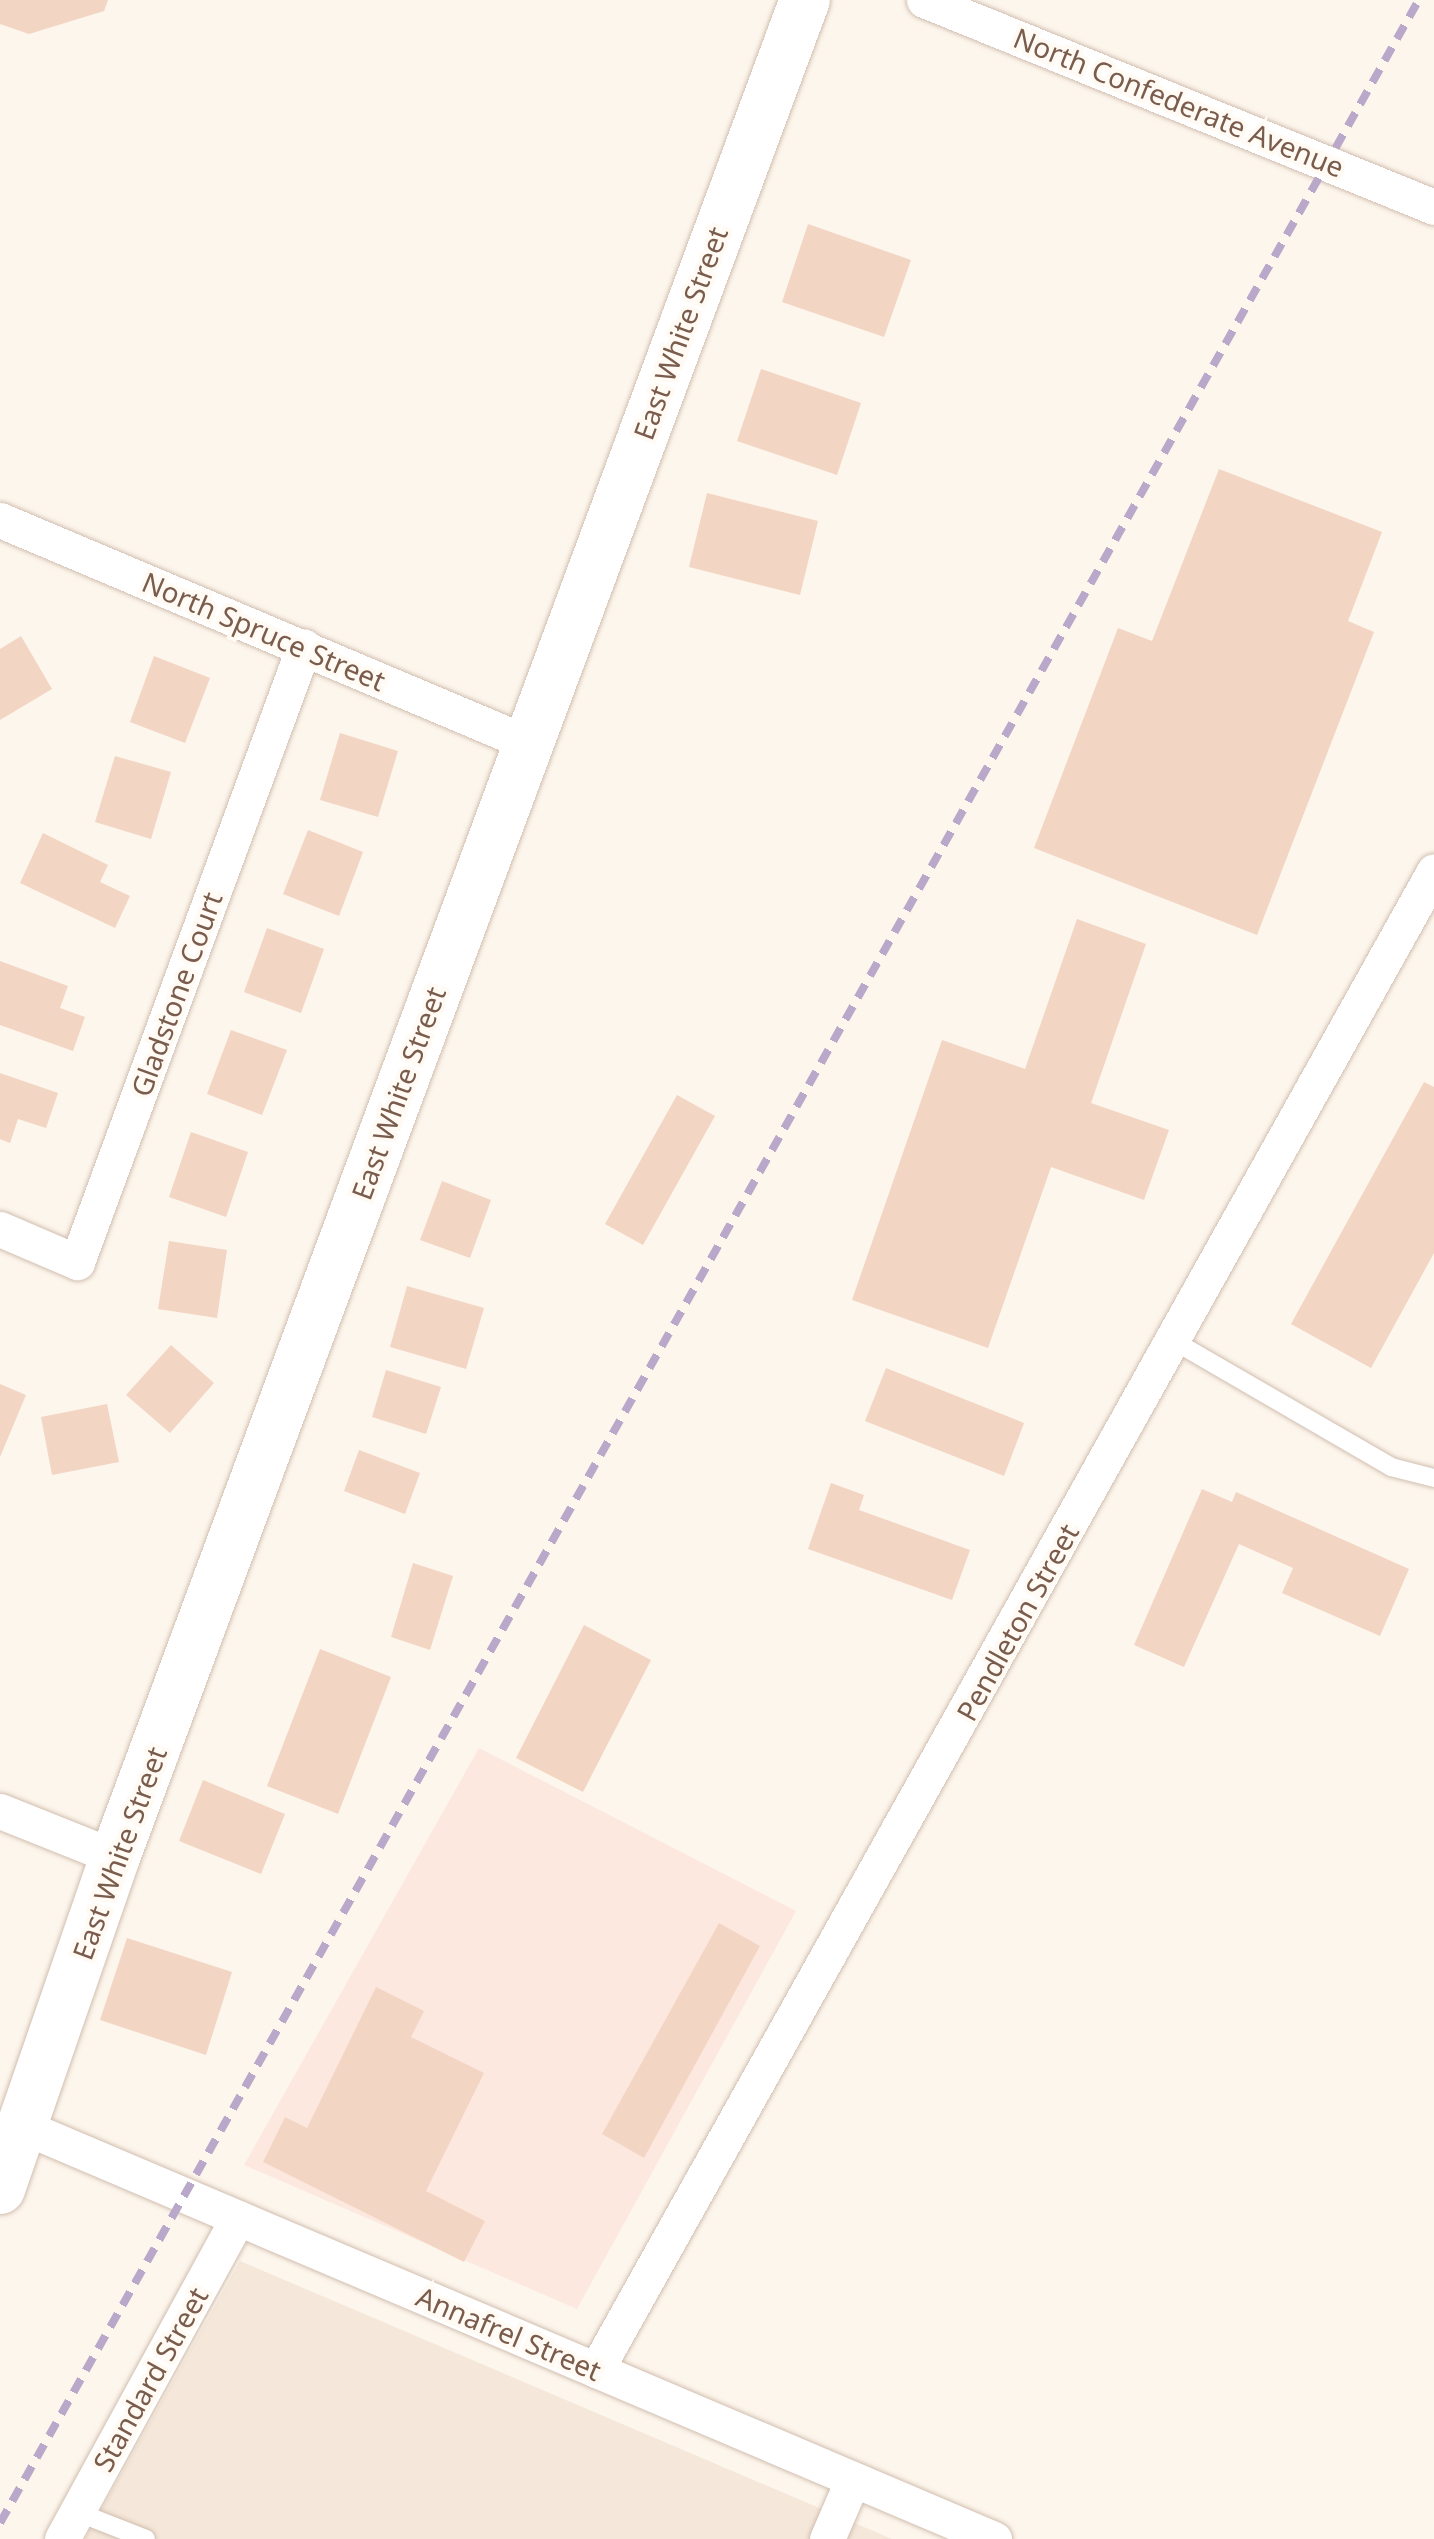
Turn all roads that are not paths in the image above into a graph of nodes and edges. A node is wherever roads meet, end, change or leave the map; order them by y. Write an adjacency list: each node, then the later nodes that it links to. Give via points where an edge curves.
1 (805, 0): 6 (street, East White Street)
2 (924, 0): 3 (street, North Confederate Avenue)
3 (1434, 206)
4 (0, 520): 5 (street, North Spruce Street)
5 (304, 646): 6 (street, North Spruce Street); 8 (street, Gladstone Court, via 78,1262)
6 (528, 743): 12 (street, East White Street)
7 (1434, 871): 9 (street, Pendleton Street)
8 (0, 1229)
9 (1174, 1341): 10 (lane, via 1391,1466); 16 (street, Pendleton Street)
10 (1434, 1478)
11 (0, 1811): 12 (street)
12 (115, 1857): 13 (street, East White Street)
13 (24, 2128): 14 (street, East White Street); 15 (street, Annafrel Street)
14 (0, 2188)
15 (238, 2218): 16 (street, Annafrel Street); 18 (street, Standard Street)
16 (596, 2370): 17 (street, Annafrel Street)
17 (854, 2479): 20 (street); 21 (street, Annafrel Street)
18 (70, 2525): 19 (lane)
19 (146, 2539)
20 (827, 2539)
21 (994, 2539)

